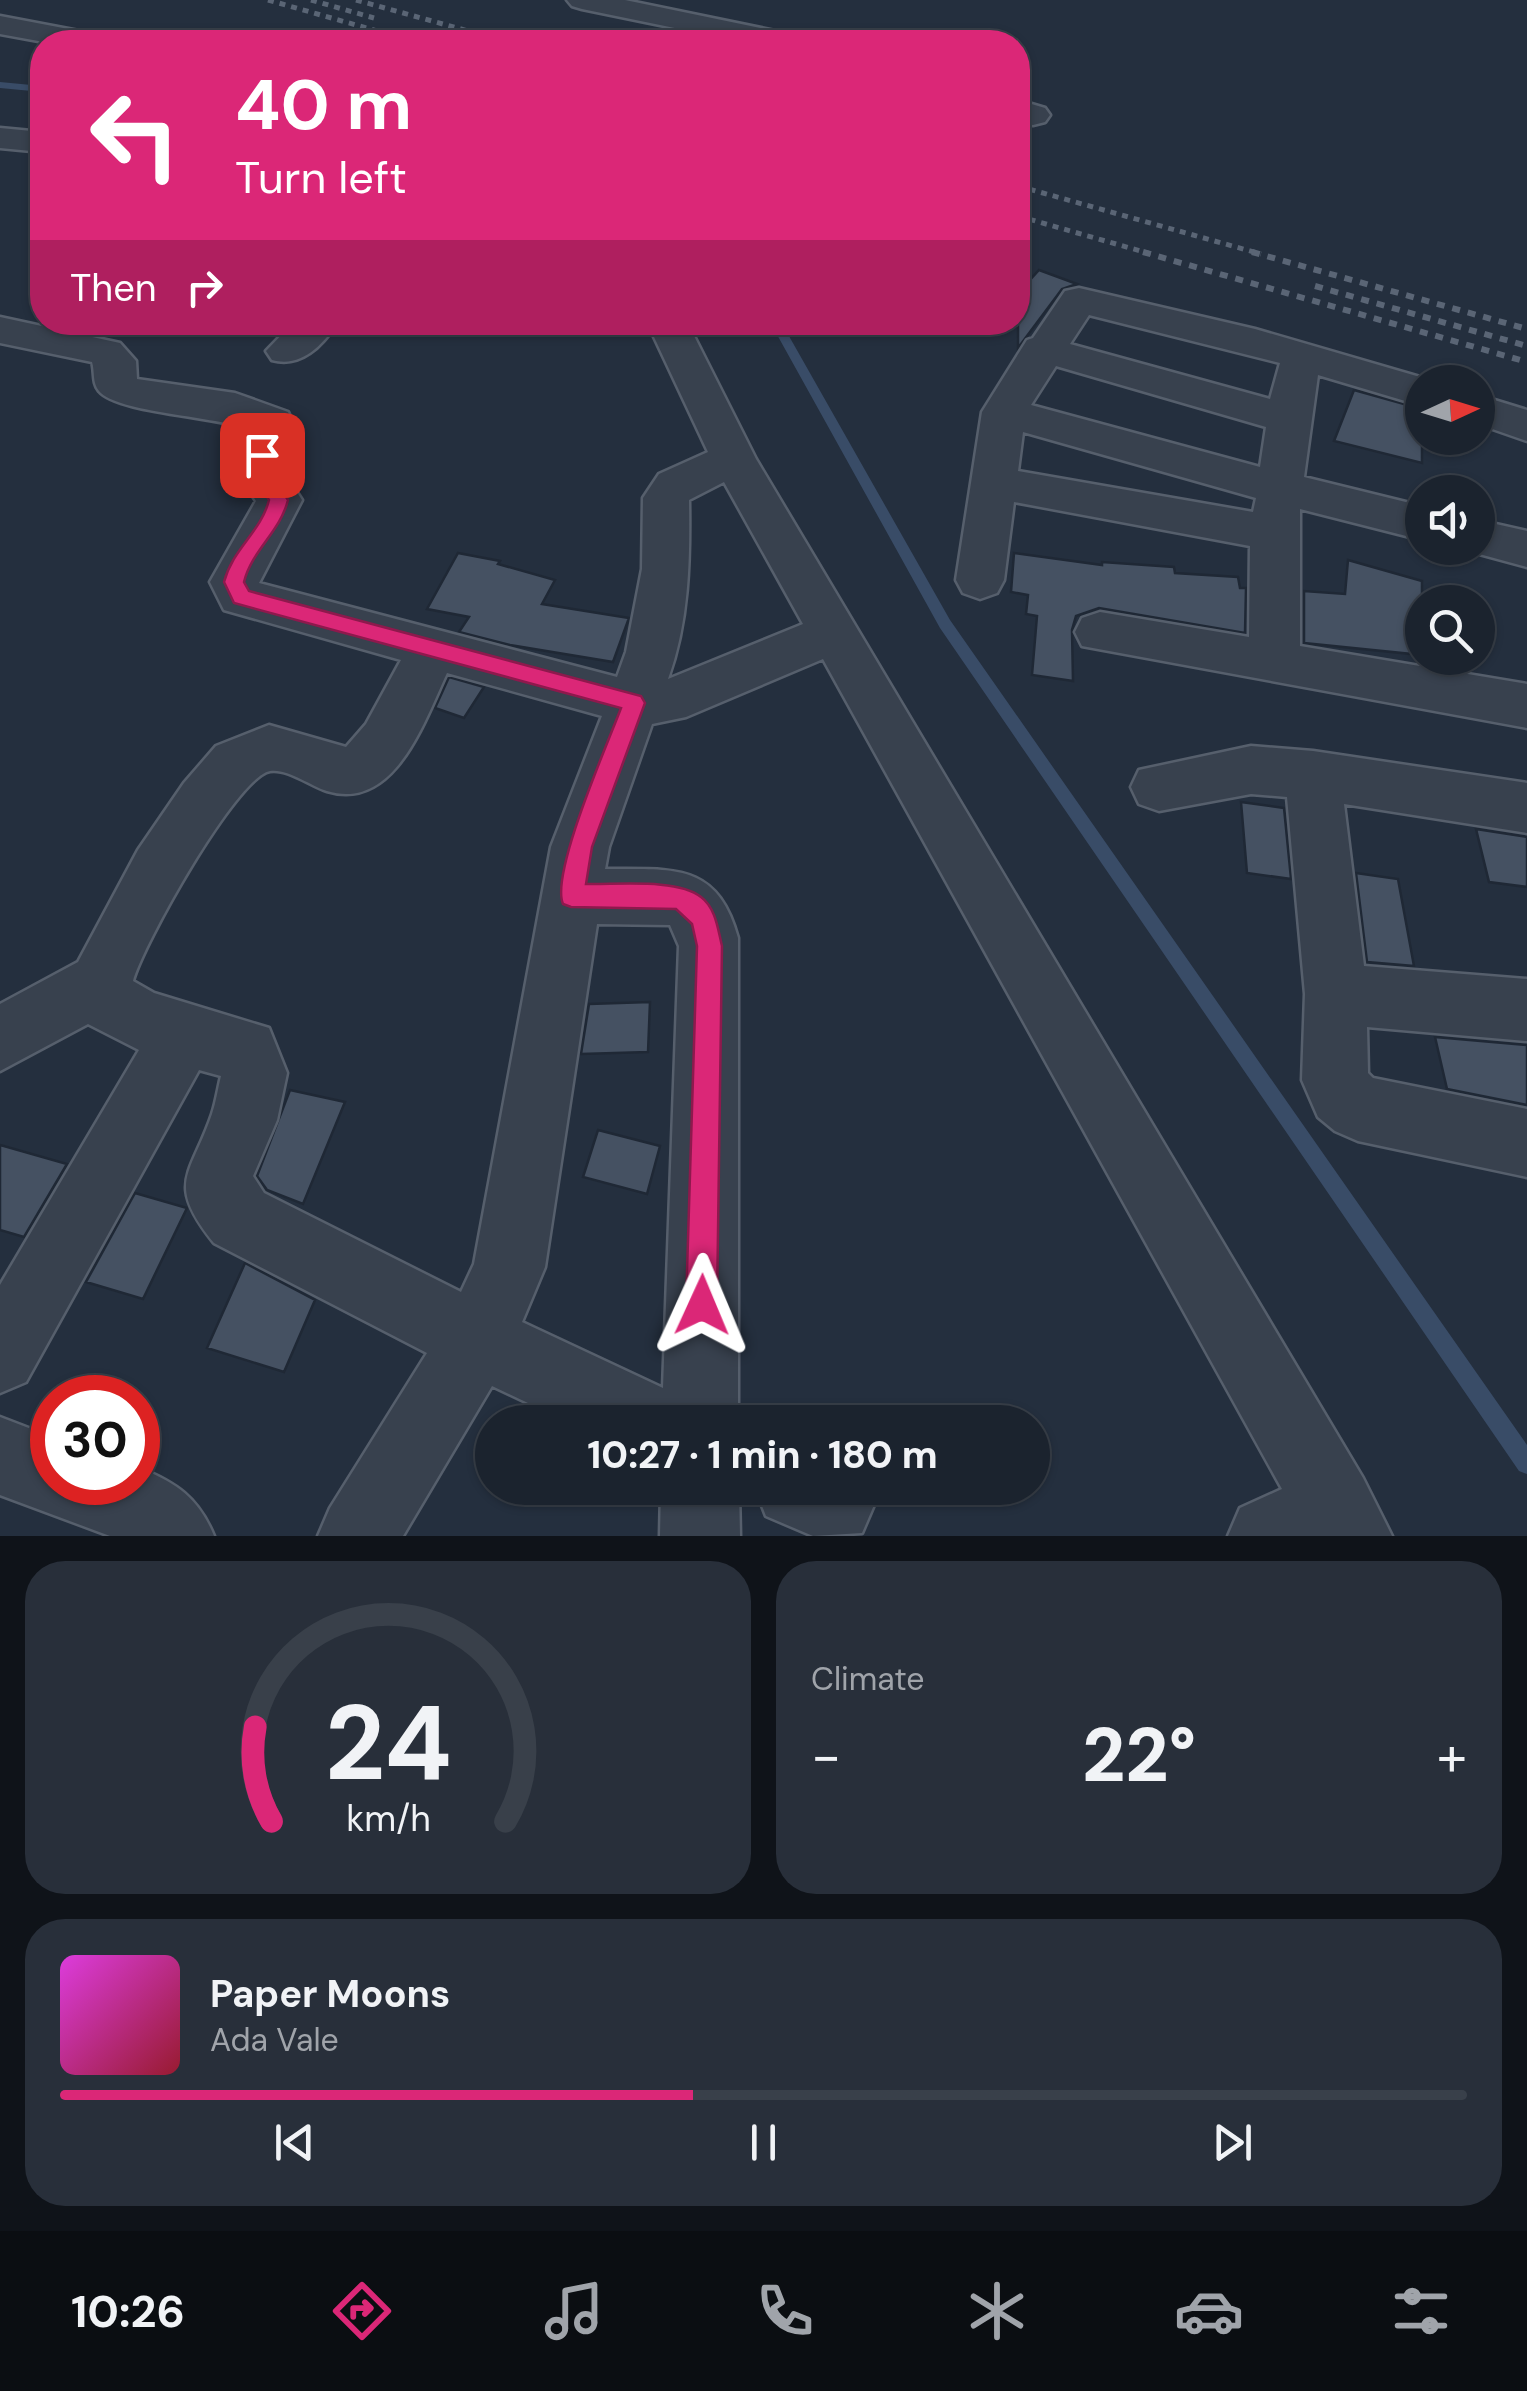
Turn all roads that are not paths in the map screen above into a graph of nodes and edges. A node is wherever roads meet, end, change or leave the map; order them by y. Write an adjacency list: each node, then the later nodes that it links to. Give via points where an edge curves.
1 (582, 0): 4 (street)
2 (64, 10): 3 (street)
3 (15, 28)
4 (727, 30)
5 (0, 138): 6 (street)
6 (30, 141)
7 (0, 330): 28 (street, via 105,352 116,361 115,383 125,391 235,407 273,422 259,470 278,500 274,518 240,560 234,582 242,597)
8 (304, 335): 11 (street)
9 (674, 335): 18 (street)
10 (1042, 349): 12 (street, via 1082,300); 14 (street); 16 (street)
11 (287, 351)
12 (1302, 358): 13 (street); 16 (street)
13 (1405, 387)
14 (1004, 412): 19 (street); 20 (street)
15 (1495, 414): 17 (street)
16 (1289, 419): 20 (street)
17 (1527, 426)
18 (734, 460): 26 (street); 30 (street, via 695,473 666,498 666,570 652,652)
19 (992, 482): 22 (street); 25 (street)
20 (1279, 486): 21 (street); 22 (street)
21 (1405, 519)
22 (1274, 533): 29 (street)
23 (1495, 541): 24 (street)
24 (1527, 549)
25 (980, 580)
26 (836, 632): 30 (street, via 666,702); 50 (street)
27 (1100, 632): 29 (street)
28 (433, 649): 30 (street); 36 (street, via 370,760 347,771 269,748 229,768 154,880)
29 (1275, 662): 31 (street)
30 (634, 703): 35 (street, via 580,847)
31 (1527, 706)
32 (1313, 775): 33 (street, via 1251,770); 34 (street); 37 (street)
33 (1159, 786)
34 (1527, 808)
35 (571, 896): 42 (street, via 509,1267); 45 (street, via 679,898 704,920 709,946)
36 (102, 982): 39 (street, via 124,1015); 40 (street)
37 (1336, 994): 38 (street); 41 (street, via 1335,1080 1340,1094 1358,1108)
38 (1527, 1010)
39 (186, 1032): 42 (street, via 246,1051 254,1073 244,1120 219,1175 221,1196 239,1218); 43 (street)
40 (0, 1039)
41 (1527, 1142)
42 (478, 1340): 44 (street); 52 (street)
43 (0, 1356)
44 (614, 1405)
45 (700, 1405)
46 (0, 1456): 47 (street)
47 (30, 1468)
48 (133, 1505): 51 (street)
49 (700, 1505): 53 (street)
50 (1318, 1526)
51 (174, 1536)
52 (358, 1536)
53 (700, 1536)

